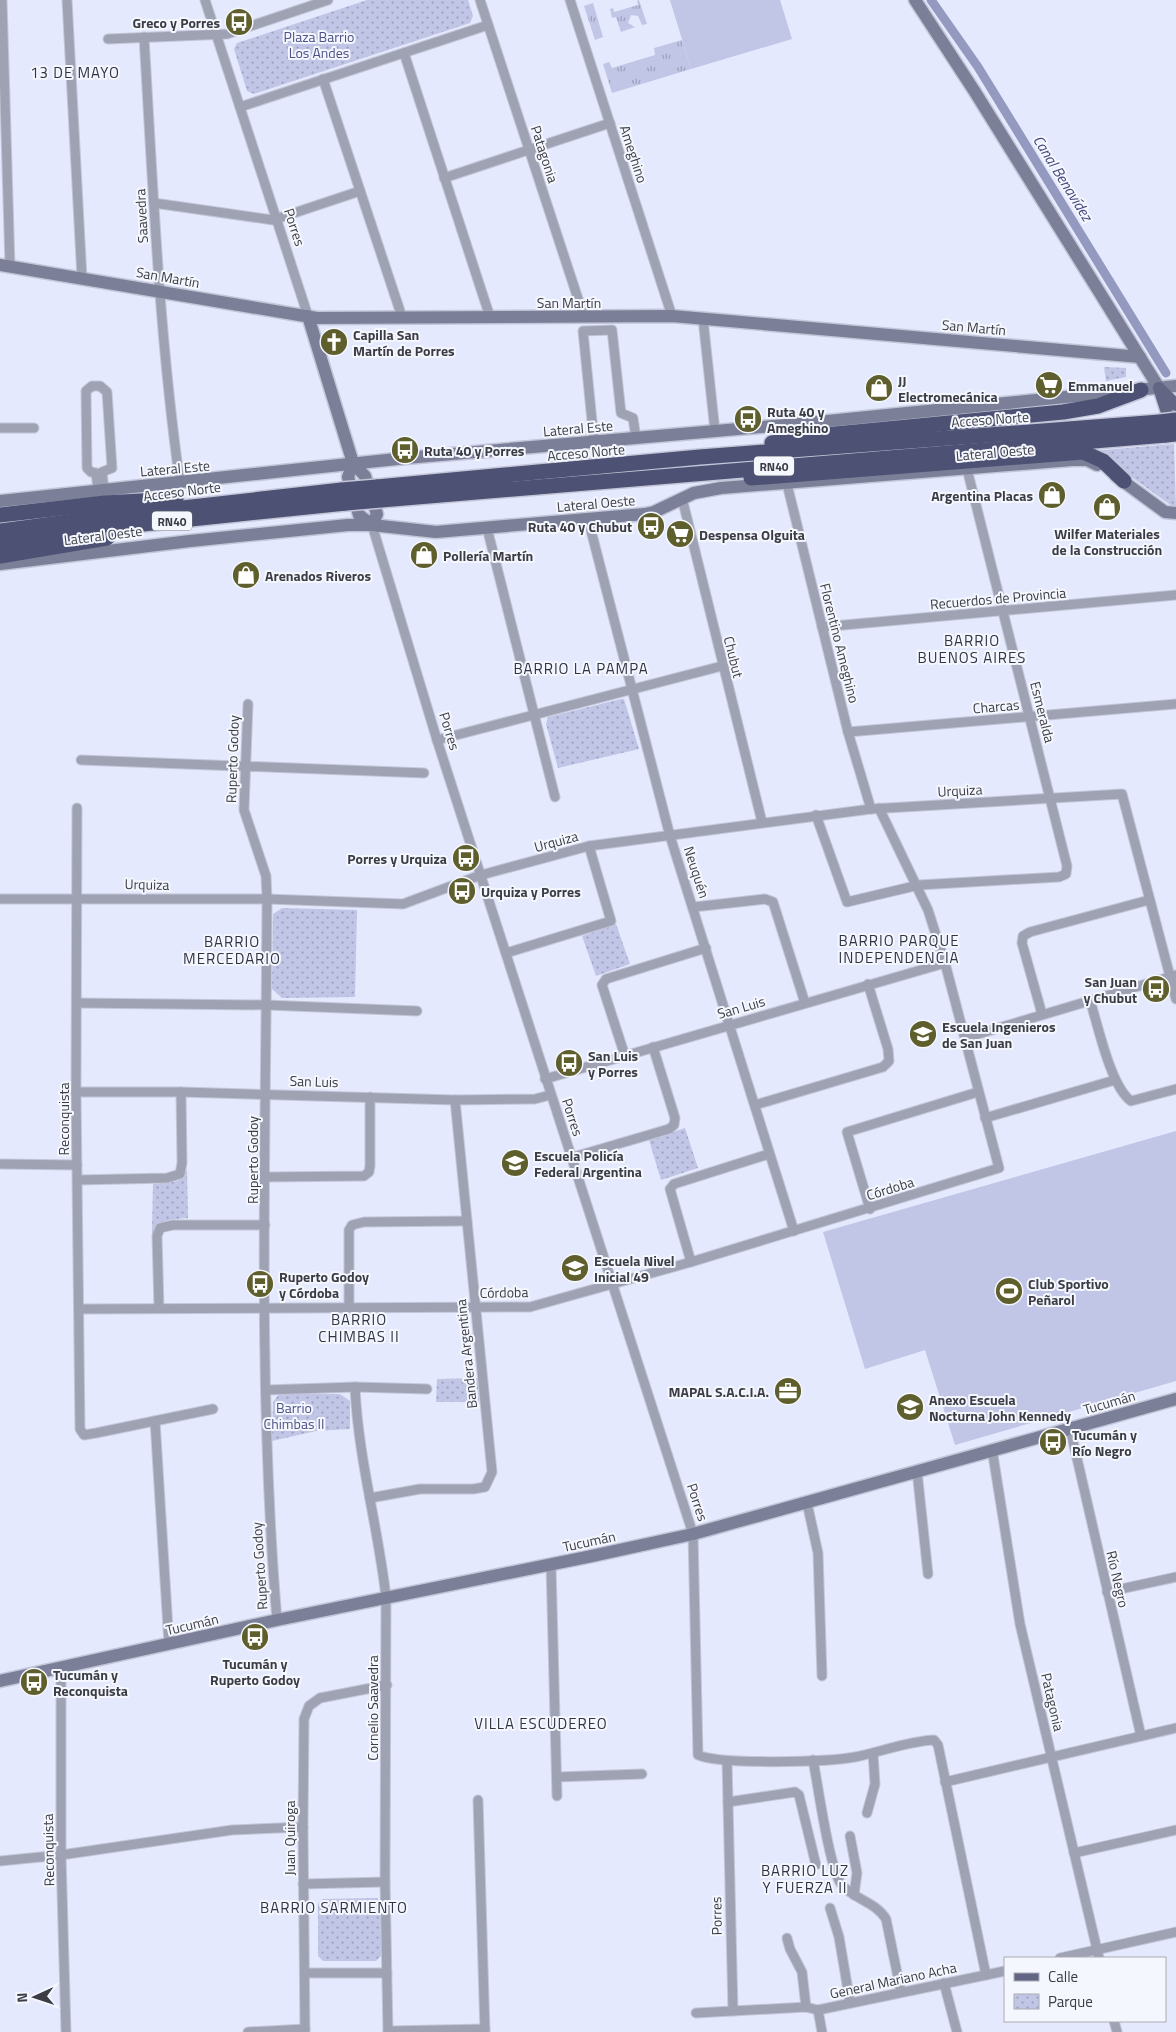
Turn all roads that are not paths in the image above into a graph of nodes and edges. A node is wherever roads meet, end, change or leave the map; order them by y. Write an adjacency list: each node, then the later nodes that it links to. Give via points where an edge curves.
1 (2, 0): 10 (street)
2 (67, 0): 25 (street)
3 (205, 0): 12 (street, Porres)
4 (297, 0): 9 (street)
5 (328, 0): 9 (street)
6 (480, 0): 11 (street, Patagonia)
7 (570, 0): 18 (street, Ameghino)
8 (915, 0): 33 (street)
9 (300, 9): 12 (street, via 227,34)
10 (1, 13): 24 (street)
11 (488, 26): 15 (street); 19 (street, Patagonia)
12 (216, 34): 13 (street); 17 (street, Porres)
13 (144, 37): 14 (street); 22 (street, Saavedra)
14 (108, 39)
15 (404, 53): 16 (street); 20 (street)
16 (323, 79): 17 (street); 21 (street)
17 (240, 107): 23 (street, Porres)
18 (610, 123): 19 (street); 28 (street, Ameghino)
19 (529, 150): 20 (street); 30 (street, Patagonia)
20 (444, 178): 29 (street)
21 (360, 191): 23 (street); 31 (street)
22 (154, 203): 23 (street); 26 (street, Saavedra)
23 (277, 218): 27 (street, Porres)
24 (5, 266): 25 (street, San Martín)
25 (82, 278): 26 (street, San Martín)
26 (159, 290): 27 (street, San Martín); 50 (street, Saavedra)
27 (308, 316): 31 (street, San Martín); 46 (street, Porres)
28 (672, 316): 30 (street, San Martín); 32 (street, San Martín)
29 (490, 317): 30 (street, San Martín); 31 (street, San Martín)
30 (584, 317)
31 (402, 318)
32 (702, 319): 33 (street, San Martín); 41 (street)
33 (1140, 357): 35 (street)
34 (1176, 386): 35 (street, Lateral Este)
35 (1159, 388): 36 (street, Lateral Este); 37 (main road); 42 (main road)
36 (1141, 390): 41 (street, Lateral Este); 45 (highway, via 1098,406 1063,412 815,436)
37 (1176, 405)
38 (1176, 420): 42 (highway, Acceso Norte / RN40, bridge)
39 (0, 428): 40 (street)
40 (34, 428)
41 (715, 431): 43 (street, Lateral Este)
42 (1170, 432): 45 (highway, Acceso Norte / RN40); 48 (highway, Acceso Norte / RN40)
43 (636, 438): 44 (street, Lateral Este); 44 (street, via 634,418 621,413 612,330 583,331)
44 (594, 441): 46 (street, Lateral Este)
45 (700, 458): 53 (highway, Acceso Norte / RN40)
46 (353, 463): 50 (street, Lateral Este); 63 (street, Porres, via 348,477 359,515)
47 (967, 469): 49 (street, Lateral Oeste, via 1087,460); 51 (street, Lateral Oeste); 70 (street, Esmeralda)
48 (652, 476): 49 (highway, via 790,476 1083,452 1103,461); 53 (highway, Acceso Norte / RN40)
49 (1124, 481): 58 (street, Lateral Oeste)
50 (180, 483): 52 (street, Lateral Este)
51 (787, 484): 56 (street, Lateral Oeste, via 703,490); 71 (street, Florentino Ameghino)
52 (101, 489): 52 (street, via 102,472 112,468 107,392 100,386 92,386 86,391 87,468 96,473); 57 (street, Lateral Este)
53 (379, 493): 55 (highway, Acceso Norte / RN40, bridge)
54 (275, 497): 55 (highway, Acceso Norte / RN40); 59 (highway, via 105,503); 65 (highway, Acceso Norte / RN40)
55 (344, 497): 60 (highway, Acceso Norte / RN40)
56 (682, 498): 61 (street, Lateral Oeste, via 654,512); 72 (street, Chubut)
57 (0, 501)
58 (1170, 512): 62 (street, Lateral Oeste)
59 (0, 515)
60 (231, 515): 66 (highway, Acceso Norte / RN40); 67 (highway)
61 (588, 519): 64 (street, Lateral Oeste); 73 (street, Neuquén)
62 (1176, 521)
63 (372, 525): 64 (street, Lateral Oeste, via 429,532); 68 (street, Lateral Oeste, via 180,542); 79 (street, Porres)
64 (487, 528): 76 (street)
65 (0, 531)
66 (0, 544)
67 (0, 556)
68 (0, 564)
69 (1176, 595): 70 (street, Recuerdos de Provincia)
70 (1004, 612): 71 (street, Recuerdos de Provincia); 77 (street, Esmeralda)
71 (822, 627): 78 (street, Florentino Ameghino)
72 (722, 666): 73 (street); 88 (street, Chubut)
73 (631, 690): 76 (street); 89 (street, Neuquén)
74 (248, 704): 81 (street, Ruperto Godoy)
75 (1176, 704): 77 (street, Charcas)
76 (534, 714): 79 (street); 83 (street)
77 (1030, 717): 78 (street, Charcas); 84 (street, Esmeralda)
78 (848, 732): 86 (street, Florentino Ameghino)
79 (437, 740): 91 (street, Porres)
80 (81, 760): 81 (street)
81 (245, 766): 82 (street); 95 (street, Ruperto Godoy, via 244,810 266,876)
82 (424, 773)
83 (555, 797)
84 (1050, 798): 86 (street, Urquiza); 92 (street, Esmeralda, via 1067,866 1066,874); 96 (street, Urquiza, via 1122,794)
85 (77, 808): 93 (street, Reconquista)
86 (875, 808): 87 (street, Urquiza); 92 (street, Florentino Ameghino)
87 (816, 815): 88 (street, Urquiza); 92 (street, via 847,902)
88 (762, 822): 89 (street, Urquiza)
89 (670, 836): 90 (street, Urquiza); 97 (street, Neuquén)
90 (589, 846): 91 (street, Urquiza); 99 (street, via 611,921)
91 (481, 875): 95 (street, Urquiza, via 403,904); 99 (street, Porres)
92 (916, 886): 100 (street, Florentino Ameghino, via 928,910)
93 (76, 897): 94 (street, Urquiza); 95 (street, Urquiza); 105 (street, Reconquista)
94 (0, 899)
95 (267, 899): 107 (street, Ruperto Godoy)
96 (1150, 900): 101 (street); 109 (street, via 1023,936 1022,943)
97 (694, 907): 98 (street, Neuquén); 106 (street, via 765,899 773,902)
98 (706, 948): 110 (street, Neuquén); 113 (street, via 603,982)
99 (506, 953): 114 (street, Porres)
100 (945, 963): 102 (street, San Luis); 111 (street, Florentino Ameghino)
101 (1173, 976): 103 (street); 104 (street)
102 (868, 984): 106 (street, San Luis); 124 (street, via 889,1061 883,1067)
103 (1176, 999)
104 (1090, 1000): 109 (street); 115 (street)
105 (77, 1003): 107 (street); 117 (street, Reconquista)
106 (805, 1003): 110 (street, San Luis)
107 (266, 1005): 108 (street); 120 (street, Ruperto Godoy)
108 (417, 1011)
109 (1042, 1014): 111 (street)
110 (730, 1024): 112 (street, San Luis); 124 (street, Neuquén)
111 (965, 1038): 119 (street, Florentino Ameghino)
112 (653, 1047): 113 (street, San Luis); 127 (street, via 675,1118 674,1125)
113 (625, 1056): 114 (street, San Luis)
114 (545, 1079): 121 (street, Porres)
115 (1115, 1080): 116 (street, via 1123,1096 1131,1102); 125 (street)
116 (1176, 1089)
117 (76, 1092): 118 (street, San Luis); 129 (street, Reconquista)
118 (181, 1092): 120 (street, San Luis); 132 (street, via 180,1174 167,1178)
119 (978, 1092): 125 (street, Florentino Ameghino); 133 (street, via 847,1132)
120 (266, 1094): 122 (street, San Luis); 131 (street, Ruperto Godoy)
121 (550, 1095): 123 (street, San Luis, via 535,1099); 127 (street, Porres)
122 (370, 1097): 123 (street, San Luis); 131 (street, via 370,1166 364,1176)
123 (455, 1100): 134 (street, Bandera Argentina)
124 (755, 1105): 126 (street, Neuquén)
125 (985, 1118): 130 (street, Florentino Ameghino)
126 (769, 1154): 136 (street, Neuquén); 137 (street, via 674,1184 670,1189)
127 (570, 1158): 138 (street, Porres)
128 (0, 1164): 129 (street)
129 (77, 1164): 132 (street, Reconquista)
130 (999, 1168): 133 (street, Córdoba)
131 (265, 1177): 135 (street, Ruperto Godoy)
132 (78, 1180): 143 (street, Reconquista)
133 (870, 1209): 136 (street, Córdoba)
134 (466, 1221): 139 (street, via 364,1222 352,1225 349,1230); 140 (street, Bandera Argentina)
135 (265, 1225): 141 (street, via 173,1225 160,1228 157,1236); 142 (street, Ruperto Godoy)
136 (794, 1231): 137 (street, Córdoba)
137 (691, 1262): 138 (street, Córdoba)
138 (611, 1284): 140 (street, Córdoba, via 530,1307); 155 (street, Porres)
139 (350, 1306): 140 (street, Córdoba); 142 (street, Córdoba)
140 (475, 1306): 153 (street, Bandera Argentina, via 492,1472 490,1480 485,1487 473,1489 420,1489)
141 (159, 1308): 142 (street, Córdoba); 143 (street, Córdoba)
142 (265, 1308): 146 (street, Ruperto Godoy)
143 (79, 1309): 149 (street, Reconquista, via 80,1429 84,1435)
144 (354, 1386): 145 (street); 146 (street); 153 (street, Cornelio Saavedra, via 360,1446)
145 (427, 1389)
146 (266, 1390): 161 (street, Ruperto Godoy, via 269,1528)
147 (1175, 1403): 150 (street, Tucumán)
148 (213, 1409): 149 (street)
149 (155, 1421): 162 (street)
150 (1070, 1428): 151 (street, Tucumán); 159 (street, Río Negro)
151 (992, 1449): 152 (street, Tucumán); 170 (street, Patagonia, via 1020,1624)
152 (917, 1471): 154 (street, Tucumán); 157 (street)
153 (370, 1498): 160 (street, Cornelio Saavedra)
154 (807, 1503): 155 (street, Tucumán); 164 (street, via 818,1553)
155 (692, 1534): 156 (street, Tucumán); 172 (street, Porres, via 698,1755)
156 (551, 1565): 160 (street, Tucumán); 174 (street)
157 (928, 1574)
158 (1176, 1577): 159 (street)
159 (1107, 1592): 168 (street, Río Negro)
160 (386, 1597): 161 (street, Tucumán); 166 (street, Cornelio Saavedra)
161 (277, 1620): 162 (street, Tucumán)
162 (169, 1644): 163 (street, Tucumán)
163 (61, 1668): 165 (street, Tucumán); 184 (street, Reconquista)
164 (822, 1676)
165 (0, 1681)
166 (387, 1685): 180 (street, Juan Quiroga, via 320,1698 309,1706 304,1719); 187 (street, Cornelio Saavedra)
167 (1176, 1728): 168 (street)
168 (1141, 1736): 170 (street)
169 (873, 1753): 171 (street); 175 (street, via 934,1740 938,1745); 179 (street, via 875,1784)
170 (1052, 1756): 175 (street); 183 (street, Patagonia)
171 (814, 1760): 172 (street); 189 (street, via 835,1870 846,1890)
172 (727, 1761): 178 (street, Porres)
173 (642, 1774): 174 (street)
174 (557, 1777): 176 (street)
175 (945, 1782): 198 (street)
176 (557, 1796)
177 (478, 1800): 206 (street)
178 (728, 1802): 186 (street, via 795,1792 799,1795); 204 (street, Porres)
179 (867, 1813)
180 (302, 1827): 184 (street, via 232,1830); 188 (street, Juan Quiroga)
181 (1176, 1830): 183 (street)
182 (850, 1836): 189 (street, via 857,1873)
183 (1074, 1853): 193 (street, Patagonia)
184 (61, 1855): 185 (street); 209 (street, Reconquista)
185 (0, 1861)
186 (816, 1865)
187 (385, 1882): 188 (street); 196 (street, Cornelio Saavedra)
188 (303, 1884): 197 (street, Juan Quiroga)
189 (854, 1895): 200 (street, via 881,1910 886,1919)
190 (830, 1908): 201 (street, via 839,1937)
191 (1176, 1932): 193 (street)
192 (787, 1938): 202 (street, via 802,1972)
193 (1098, 1954): 194 (street)
194 (1070, 1957)
195 (1004, 1971): 198 (street, General Mariano Acha)
196 (387, 1972): 197 (street); 208 (street, Cornelio Saavedra)
197 (304, 1973): 207 (street, Juan Quiroga)
198 (986, 1975): 199 (street, General Mariano Acha)
199 (944, 1983): 200 (street, General Mariano Acha); 212 (street)
200 (901, 1992): 201 (street, General Mariano Acha)
201 (850, 2002): 203 (street, General Mariano Acha)
202 (806, 2007): 203 (street, General Mariano Acha); 204 (street, General Mariano Acha)
203 (818, 2010): 211 (street)
204 (733, 2011): 205 (street, General Mariano Acha)
205 (696, 2013)
206 (485, 2030): 208 (street)
207 (305, 2031): 210 (street)
208 (388, 2031)
209 (66, 2032)
210 (248, 2032)
211 (822, 2032)
212 (957, 2032)

